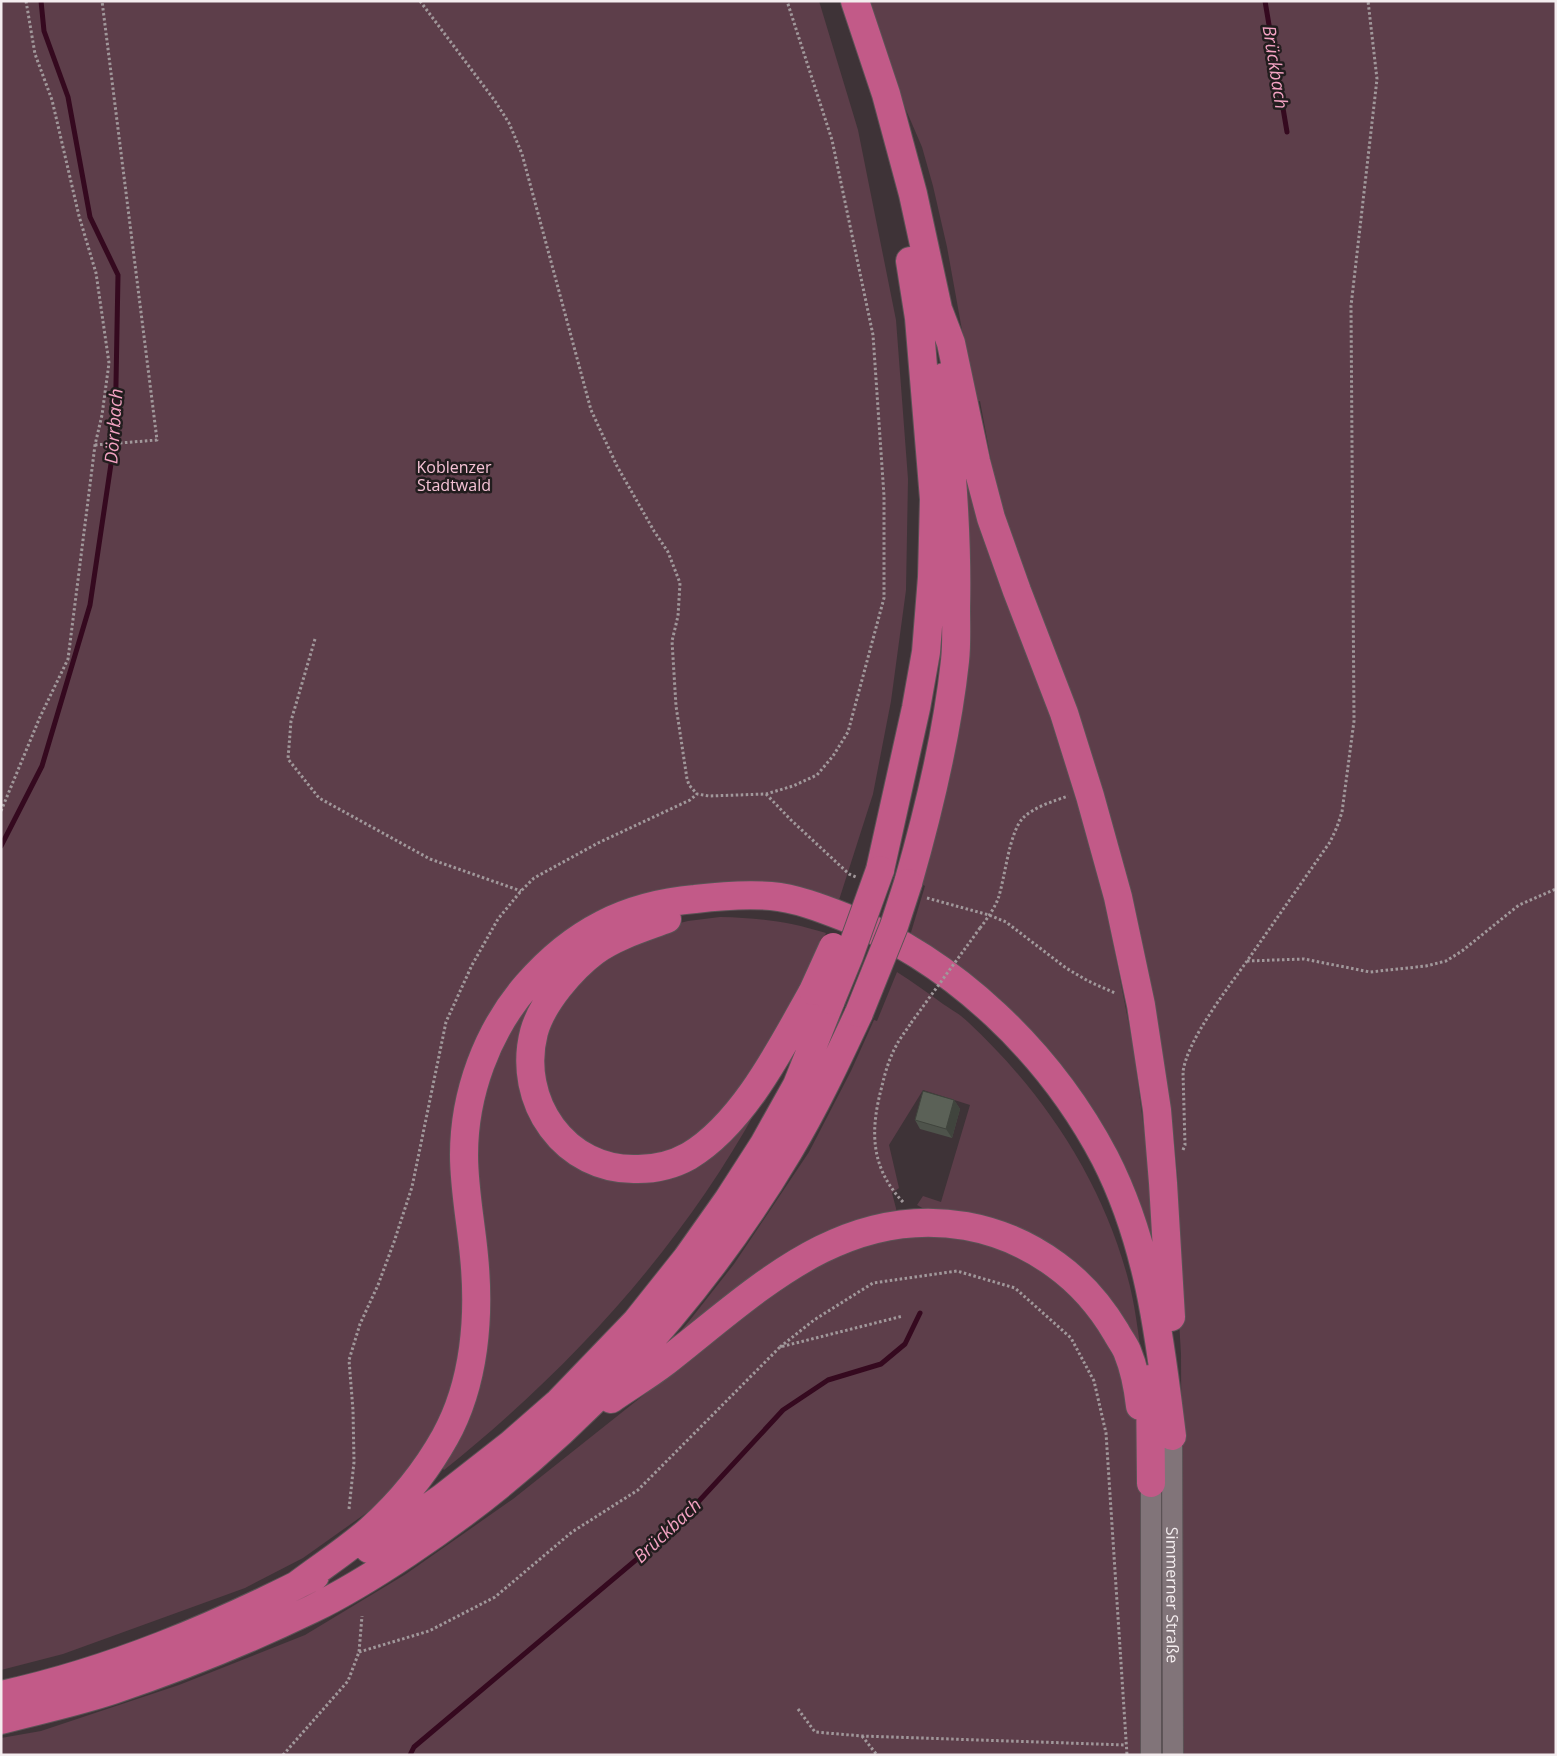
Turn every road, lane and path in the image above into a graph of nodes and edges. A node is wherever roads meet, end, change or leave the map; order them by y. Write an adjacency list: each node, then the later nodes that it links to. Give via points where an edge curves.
1 (26, 1): 9 (path, via 35,54 52,100 96,273 108,363)
2 (102, 1): 9 (path, via 157,440)
3 (420, 1): 12 (path, via 509,123 522,154 591,410 616,466 668,552 680,583 678,616 672,641 676,706 687,779)
4 (787, 1): 13 (path, via 832,140 873,335 884,496 884,598 848,732 817,775)
5 (842, 1): 15 (highway, via 909,252 919,318 934,499 926,652 916,708)
6 (855, 1): 8 (highway, via 886,94 913,194)
7 (1368, 1): 20 (path, via 1376,79 1351,306 1354,721 1342,812 1337,827 1330,842)
8 (938, 309): 11 (highway, via 951,343 991,518 1064,713); 17 (highway, via 954,501 955,659)
9 (97, 445): 14 (path, via 68,659)
10 (315, 639): 18 (path, via 291,721 288,759 319,798 430,858)
11 (1088, 791): 19 (path, via 1038,808 1022,818 1009,852 998,899); 22 (highway, via 1118,897)
12 (697, 794): 13 (path); 18 (path, via 534,878)
13 (766, 794): 15 (path, via 849,874)
14 (1, 811)
15 (870, 880): 21 (highway, bridge)
16 (1556, 889): 20 (path, via 1519,905 1462,951 1426,966 1370,972 1304,959)
17 (916, 890): 19 (path); 27 (highway, bridge, via 824,1088 749,1214 660,1330)
18 (520, 891): 30 (path, via 498,919 472,965 446,1022 412,1187 391,1251 348,1360 354,1445)
19 (989, 916): 22 (path, via 1006,922 1081,977); 24 (path, bridge, via 911,1023 887,1066 875,1111 875,1146 888,1184)
20 (1246, 961): 23 (path, via 1184,1061 1185,1145)
21 (822, 995): 29 (highway, via 735,1114 714,1137 672,1164 654,1169 627,1170 598,1163 569,1145 541,1111 532,1086 530,1067 534,1031 568,975 595,951 628,933 673,917 724,910 773,911 819,923 904,968 943,995 1022,1069 1058,1115 1090,1166 1115,1221 1135,1281 1150,1387); 31 (highway, via 797,1085 764,1144 687,1258 636,1322 559,1402 442,1498 369,1548)
22 (1141, 1005): 28 (highway, via 1164,1183 1171,1324)
23 (1182, 1153)
24 (906, 1206)
25 (903, 1316): 26 (path)
26 (780, 1347): 33 (path, via 638,1490 572,1532 495,1596 429,1631); 38 (path, via 814,1320 873,1282 957,1271 1015,1288 1071,1338 1094,1381 1106,1433)
27 (558, 1434): 29 (highway, via 662,1364 753,1291 806,1257 846,1237 891,1225 931,1222 984,1230 1041,1253 1073,1278 1102,1310 1127,1351 1138,1387); 36 (highway, via 502,1484 442,1530 380,1571 314,1608 138,1681)
28 (1172, 1436): 31 (highway, via 1149,1278 1130,1217 1106,1160 1074,1106 1036,1056 992,1011 956,981 868,926 822,908 773,896 668,901 622,914 582,935 552,958 503,1017 482,1061 465,1128 464,1157 476,1290 474,1340 466,1388 448,1433 418,1479 370,1530); 43 (street, Simmerner Straße)
29 (1151, 1483): 42 (street, Simmerner Straße)
30 (349, 1509)
31 (298, 1585): 34 (highway, via 235,1615 103,1667)
32 (362, 1616): 33 (path)
33 (359, 1652): 39 (path, via 348,1681)
34 (1, 1694)
35 (798, 1709): 37 (path, via 815,1732)
36 (1, 1720)
37 (862, 1736): 38 (path); 40 (path)
38 (1126, 1745): 41 (path)
39 (283, 1755)
40 (878, 1755)
41 (1127, 1755)
42 (1151, 1755)
43 (1174, 1755)

